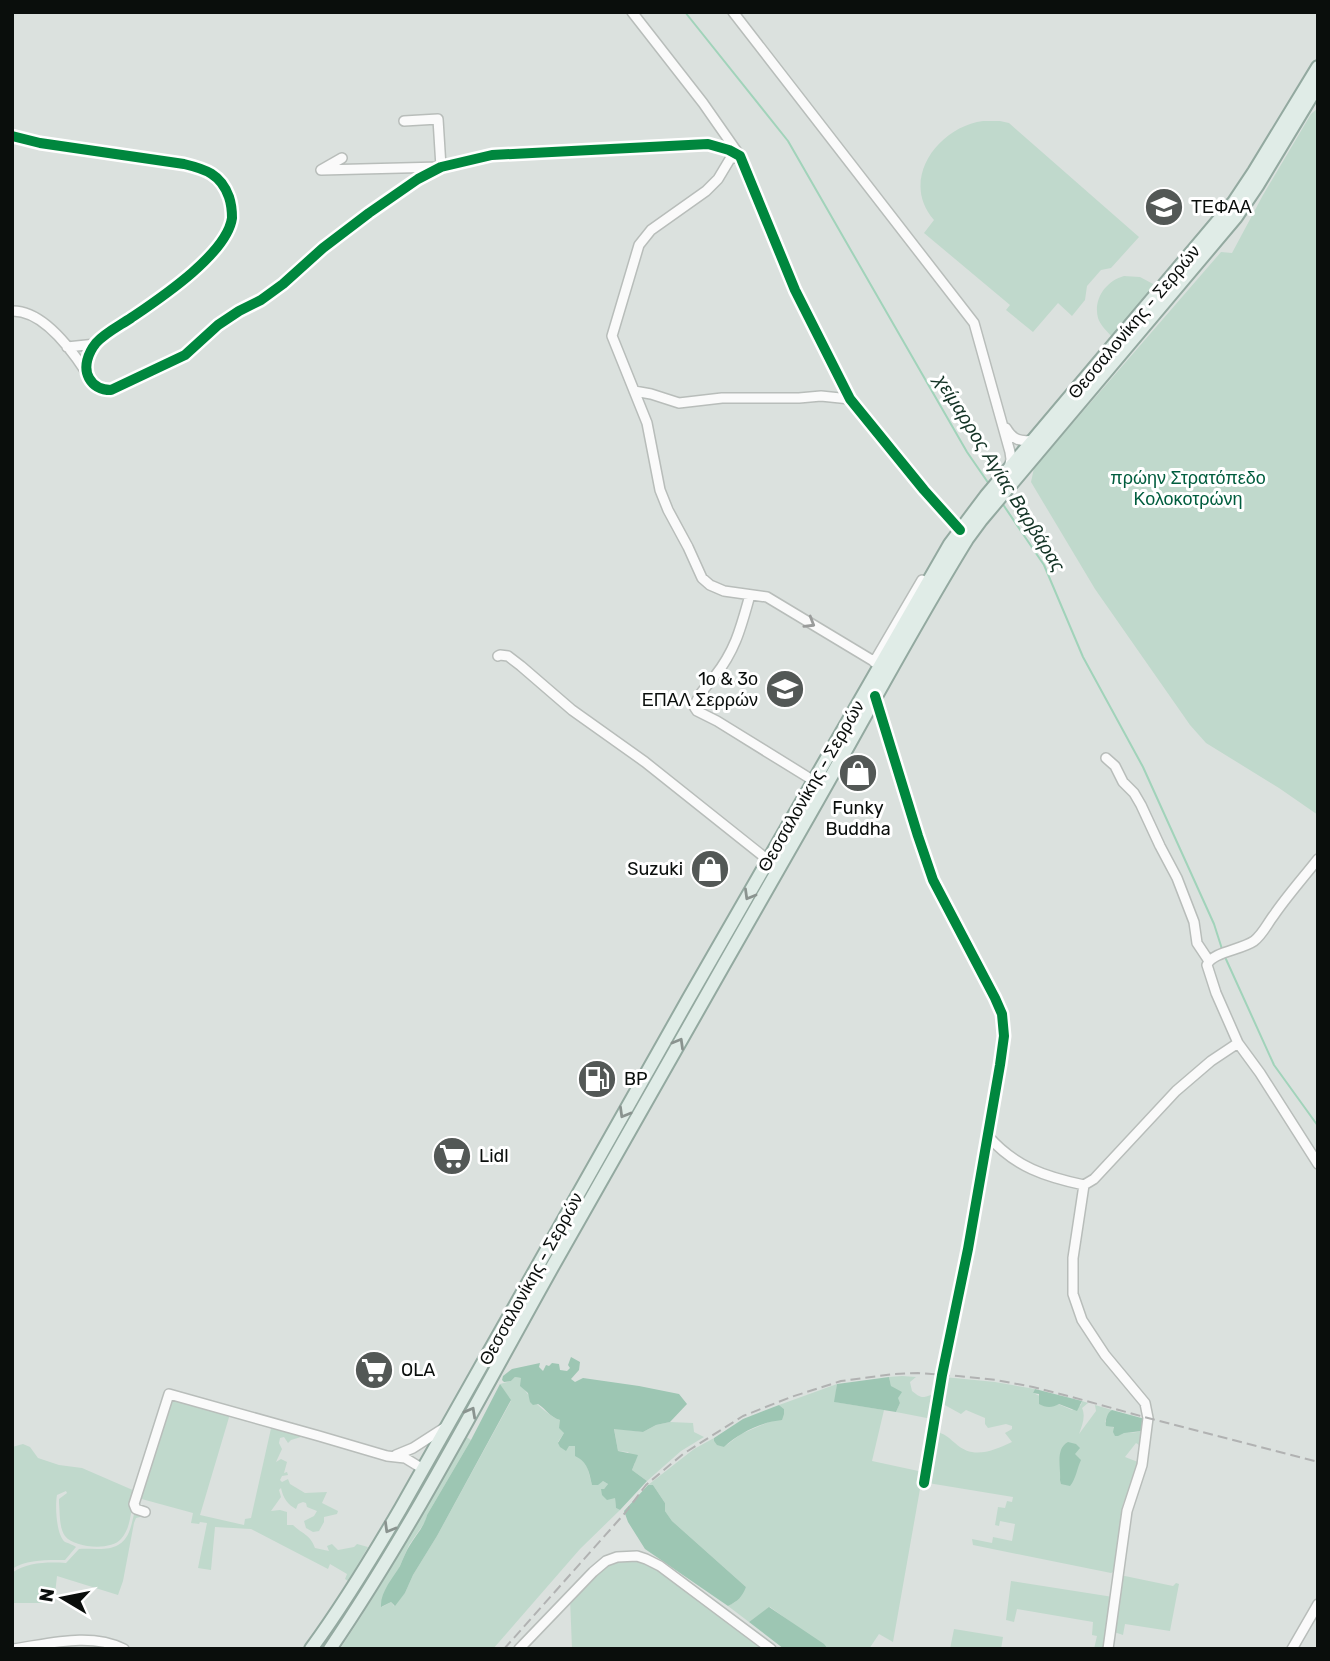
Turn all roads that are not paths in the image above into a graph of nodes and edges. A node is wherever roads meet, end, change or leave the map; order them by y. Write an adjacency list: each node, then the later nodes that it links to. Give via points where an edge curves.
1 (632, 12): 6 (street)
2 (733, 12): 15 (street, via 974,323)
3 (1315, 84): 16 (main road, Θεσσαλονίκης - Σερρών, via 1234,202); 17 (main road, Θεσσαλονίκης - Σερρών, via 1250,199)
4 (404, 121): 8 (street, via 438,119)
5 (12, 136): 10 (street, via 205,169 226,190 232,218 222,241 162,296)
6 (740, 156): 8 (street, via 708,144 492,155); 13 (street, via 730,159 706,191 651,230 639,245 612,335); 14 (street, via 795,290)
7 (342, 158): 8 (street, via 320,170)
8 (441, 167): 12 (street, via 369,213 283,284 218,325 185,355 111,390 97,387)
9 (12, 311): 11 (street, via 42,321)
10 (96, 344): 11 (street); 12 (street, via 88,357)
11 (67, 347): 12 (street)
12 (87, 374)
13 (634, 391): 14 (street, via 679,403 722,398); 21 (street, via 647,423 660,490 700,576 718,589)
14 (850, 399): 19 (street)
15 (1002, 420): 16 (street, via 1013,438); 17 (street, via 1011,457)
16 (1034, 440): 17 (main road, Θεσσαλονίκης - Σερρών)
17 (1009, 476): 18 (main road, Θεσσαλονίκης - Σερρών)
18 (977, 516): 19 (main road, Θεσσαλονίκης - Σερρών); 20 (main road, Θεσσαλονίκης - Σερρών, via 967,538)
19 (960, 530): 20 (main road, Θεσσαλονίκης - Σερρών)
20 (929, 584): 23 (main road, Θεσσαλονίκης - Σερρών)
21 (750, 595): 23 (street, one-way to 23, via 767,597); 26 (street, via 734,648 695,708)
22 (498, 656): 28 (street, via 505,655 521,666)
23 (881, 666): 24 (main road, Θεσσαλονίκης - Σερρών); 26 (main road, Θεσσαλονίκης - Σερρών)
24 (875, 696): 31 (street, via 933,880 1002,1014 1004,1036); 43 (main road, Θεσσαλονίκης - Σερρών, one-way to 24, via 438,1472)
25 (1106, 758): 29 (street, via 1141,804 1177,878 1198,943)
26 (814, 780): 28 (main road, Θεσσαλονίκης - Σερρών)
27 (1318, 859): 29 (street, via 1257,938)
28 (768, 860): 34 (main road, Θεσσαλονίκης - Σερρών, one-way to 34)
29 (1211, 959): 30 (street, via 1208,971)
30 (1238, 1043): 32 (street); 33 (street, via 1176,1091)
31 (988, 1136): 33 (street, via 1031,1170); 37 (street)
32 (1318, 1164)
33 (1084, 1185): 46 (street, via 1073,1258 1073,1294 1082,1320 1145,1403 1148,1418 1142,1465 1127,1511)
34 (453, 1417): 35 (street, via 433,1436); 36 (main road, Θεσσαλονίκης - Σερρών)
35 (391, 1457): 36 (street, via 407,1458); 38 (street, via 169,1394 134,1504 136,1510)
36 (423, 1469): 42 (main road, Θεσσαλονίκης - Σερρών, one-way to 42)
37 (924, 1482)
38 (145, 1512)
39 (1318, 1604): 47 (street)
40 (13, 1649): 41 (street, via 86,1640)
41 (124, 1649)
42 (311, 1649)
43 (330, 1649)
44 (519, 1649): 45 (street, via 606,1561 638,1556 660,1566)
45 (771, 1649)
46 (1108, 1649)
47 (1292, 1649)

